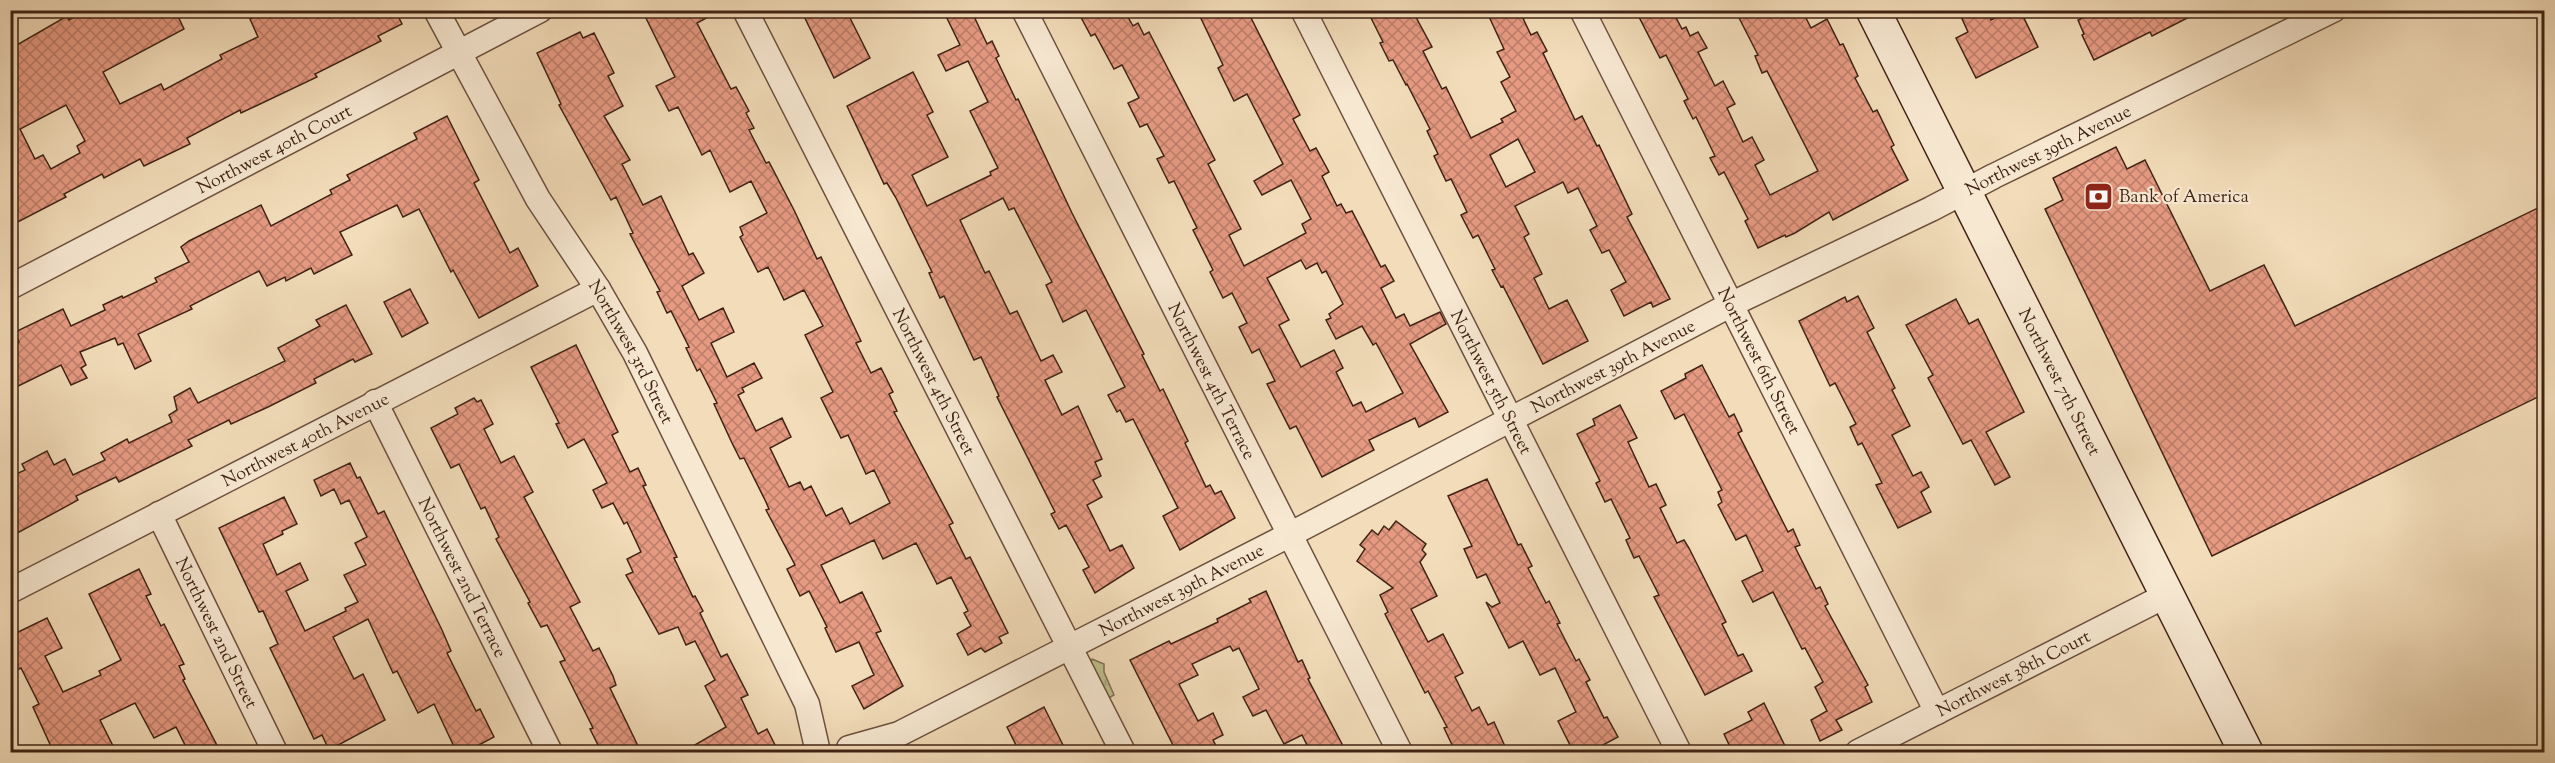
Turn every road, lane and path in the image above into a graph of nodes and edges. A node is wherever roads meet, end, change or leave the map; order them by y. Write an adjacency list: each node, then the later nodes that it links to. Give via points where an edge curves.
1 (436, 10): 9 (street, Northwest 3rd Street)
2 (540, 10): 9 (street, Northwest 40th Court)
3 (746, 10): 20 (street, Northwest 4th Street)
4 (1024, 10): 17 (street, Northwest 4th Terrace)
5 (1303, 10): 15 (street, Northwest 5th Street)
6 (1582, 10): 13 (street, Northwest 6th Street)
7 (1873, 10): 10 (main road, Northwest 7th Street)
8 (2332, 10): 10 (street, Northwest 39th Avenue)
9 (459, 53): 11 (street, Northwest 40th Court); 12 (street, Northwest 3rd Street, via 538,199)
10 (1964, 191): 13 (street, Northwest 39th Avenue); 19 (main road, Northwest 7th Street)
11 (10, 287)
12 (598, 288): 14 (street, Northwest 40th Avenue); 23 (street, Northwest 3rd Street, via 635,353 807,704)
13 (1730, 305): 15 (street, Northwest 39th Avenue); 21 (street, Northwest 6th Street)
14 (375, 402): 16 (street, Northwest 40th Avenue); 25 (street, Northwest 2nd Terrace)
15 (1510, 421): 17 (street, Northwest 39th Avenue); 29 (street, Northwest 5th Street)
16 (159, 514): 18 (street, Northwest 40th Avenue); 24 (street, Northwest 2nd Street)
17 (1289, 536): 20 (street, Northwest 39th Avenue); 28 (street, Northwest 4th Terrace)
18 (10, 591)
19 (2167, 595): 21 (street, Northwest 38th Court); 31 (main road, Northwest 7th Street)
20 (1068, 648): 22 (street, Northwest 39th Avenue); 27 (street, Northwest 4th Street)
21 (1936, 712): 30 (street, Northwest 38th Court)
22 (899, 734): 23 (street, Northwest 39th Avenue); 26 (street, Northwest 39th Avenue)
23 (836, 750)
24 (275, 753)
25 (550, 753)
26 (878, 753)
27 (1123, 753)
28 (1400, 753)
29 (1679, 753)
30 (1858, 753)
31 (2246, 753)

